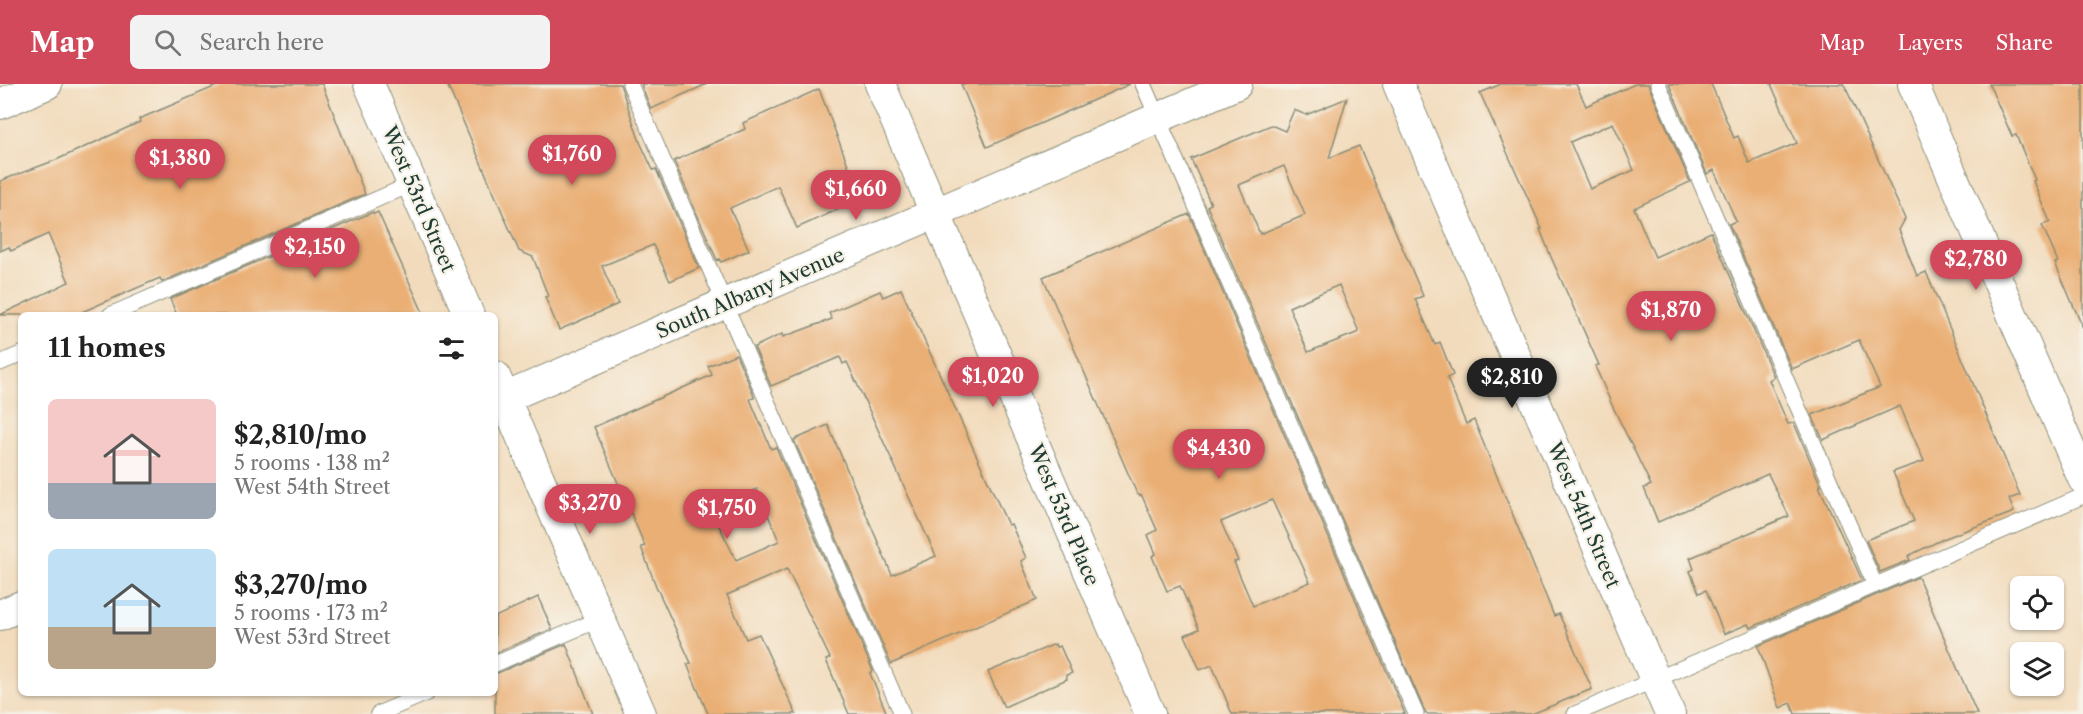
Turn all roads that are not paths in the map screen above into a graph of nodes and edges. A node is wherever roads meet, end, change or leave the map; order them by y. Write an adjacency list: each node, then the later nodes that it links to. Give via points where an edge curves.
1 (46, 84): 10 (street)
2 (369, 84): 12 (street, West 53rd Street)
3 (630, 84): 14 (lane)
4 (880, 84): 13 (street, West 53rd Place)
5 (1143, 84): 11 (lane)
6 (1237, 84): 11 (street, South Albany Avenue)
7 (1398, 84): 27 (street, West 54th Street)
8 (1658, 84): 22 (lane)
9 (1913, 84): 20 (street)
10 (0, 104)
11 (1157, 118): 13 (street, South Albany Avenue); 33 (lane)
12 (412, 184): 15 (lane); 16 (street, West 53rd Street)
13 (935, 213): 14 (street, South Albany Avenue); 32 (street, West 53rd Place)
14 (726, 303): 19 (street, South Albany Avenue); 31 (lane)
15 (117, 312)
16 (468, 312)
17 (18, 355): 18 (lane)
18 (0, 363)
19 (498, 392): 25 (street)
20 (2083, 479)
21 (2083, 496): 22 (lane)
22 (1875, 585): 27 (lane)
23 (18, 607): 24 (street)
24 (0, 615)
25 (600, 619): 26 (lane); 30 (street)
26 (498, 663)
27 (1655, 680): 34 (lane); 35 (street, West 54th Street)
28 (420, 696): 29 (lane)
29 (378, 714)
30 (641, 714)
31 (902, 714)
32 (1150, 714)
33 (1416, 714)
34 (1575, 714)
35 (1670, 714)

